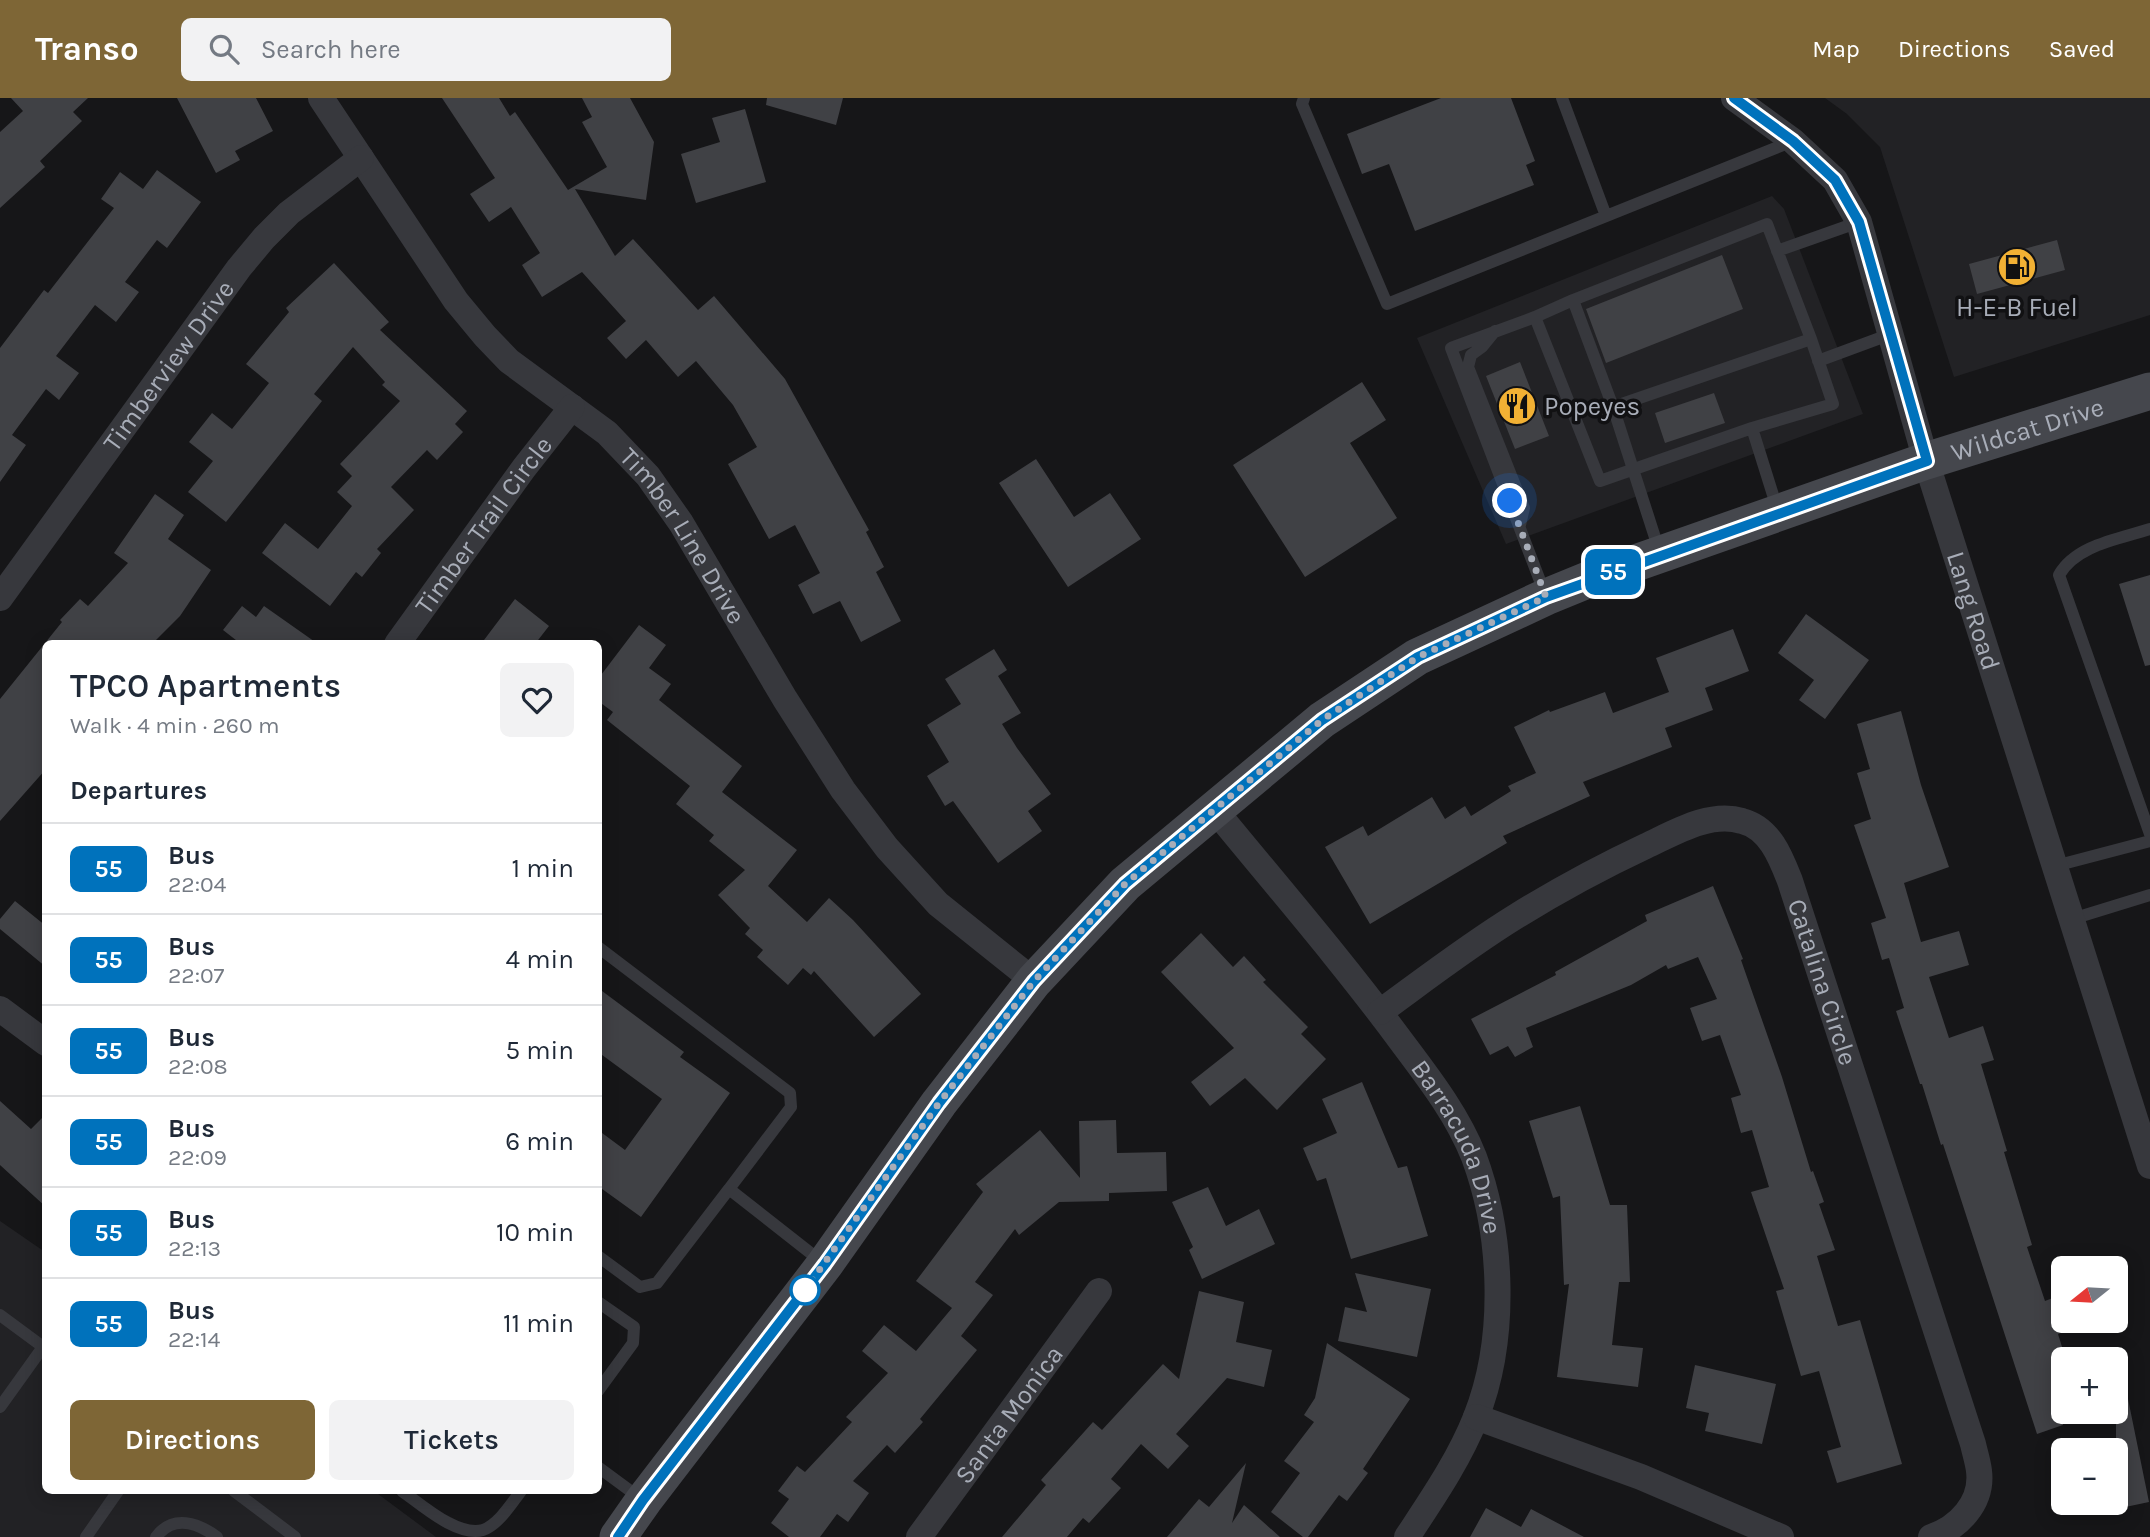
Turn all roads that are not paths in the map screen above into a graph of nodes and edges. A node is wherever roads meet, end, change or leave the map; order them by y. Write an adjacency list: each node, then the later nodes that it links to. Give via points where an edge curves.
1 (321, 98): 6 (street, Timber Line Drive)
2 (1304, 98): 7 (lane, via 1302,104 1387,304)
3 (1562, 98): 7 (lane)
4 (1734, 98): 5 (street, Lang Road)
5 (1793, 141): 7 (lane); 8 (street, Lang Road, via 1835,180)
6 (361, 158): 17 (street, Timber Line Drive, via 485,337 509,361); 27 (street, Timberview Drive, via 289,213 239,268)
7 (1606, 216)
8 (1859, 222): 9 (lane); 13 (street, Lang Road)
9 (1777, 251): 10 (lane, via 1767,224); 14 (lane)
10 (1573, 300): 11 (lane); 18 (lane)
11 (1535, 317): 12 (lane); 21 (lane, via 1600,481)
12 (1495, 331): 23 (lane, via 1471,355 1468,367 1524,508); 23 (lane, via 1451,348)
13 (1891, 334): 15 (lane); 20 (street, Lang Road)
14 (1811, 339): 15 (lane); 18 (lane)
15 (1818, 361): 19 (lane, via 1833,404)
16 (2150, 391): 20 (main road, Wildcat Drive)
17 (572, 407): 28 (street, Timber Trail Circle); 36 (street, Timber Line Drive, via 607,433 648,476 843,790 887,848 938,904)
18 (1613, 407): 21 (lane)
19 (1752, 428): 21 (lane); 22 (lane)
20 (1927, 461): 22 (main road, Wildcat Drive); 32 (street, Lang Road)
21 (1633, 469): 25 (lane)
22 (1779, 514): 25 (main road, Wildcat Drive)
23 (1520, 526): 26 (lane)
24 (2150, 529): 30 (lane, via 2082,551 2066,562 2059,575)
25 (1661, 556): 26 (main road, Wildcat Drive)
26 (1546, 597): 29 (main road, Wildcat Drive, via 1418,657 1322,720)
27 (0, 598)
28 (400, 640)
29 (1214, 809): 36 (main road, Wildcat Drive, via 1125,884); 38 (street, Barracuda Drive)
30 (2150, 834)
31 (2150, 841): 32 (lane)
32 (2055, 866): 34 (street, Lang Road)
33 (2150, 895): 34 (lane)
34 (2072, 919): 40 (street, Lang Road)
35 (602, 950): 41 (lane, via 790,1093 791,1107)
36 (1034, 981): 43 (main road, Wildcat Drive, via 939,1103)
37 (0, 1009): 39 (street)
38 (1380, 1012): 51 (street, Barracuda Drive, via 1447,1103 1473,1155 1489,1204 1496,1248 1495,1331); 66 (street, Catalina Circle, via 1514,917 1608,864 1701,822 1742,820 1757,828 1777,849 1790,881 1973,1444 1979,1473 1974,1503 1947,1532)
39 (42, 1040)
40 (2150, 1166)
41 (729, 1189): 42 (lane, via 657,1283 640,1287); 43 (lane)
42 (602, 1259)
43 (825, 1264): 57 (main road, Wildcat Drive)
44 (1099, 1292): 63 (street, Santa Monica)
45 (602, 1304): 49 (lane, via 634,1327 633,1343)
46 (0, 1315): 47 (lane)
47 (42, 1346)
48 (42, 1351): 50 (lane)
49 (602, 1386)
50 (0, 1407)
51 (1476, 1417): 64 (street, Barracuda Drive); 65 (street, via 1641,1477)
52 (602, 1470): 57 (lane)
53 (116, 1494): 58 (lane)
54 (238, 1494): 61 (lane)
55 (406, 1494): 56 (lane, via 449,1526 467,1531 483,1530)
56 (519, 1494)
57 (643, 1500): 62 (main road, Wildcat Drive)
58 (86, 1537)
59 (156, 1537): 60 (lane, via 162,1528 182,1522 201,1525)
60 (218, 1537)
61 (295, 1537)
62 (618, 1537)
63 (919, 1537)
64 (1407, 1537)
65 (1781, 1537)
66 (1931, 1537)

